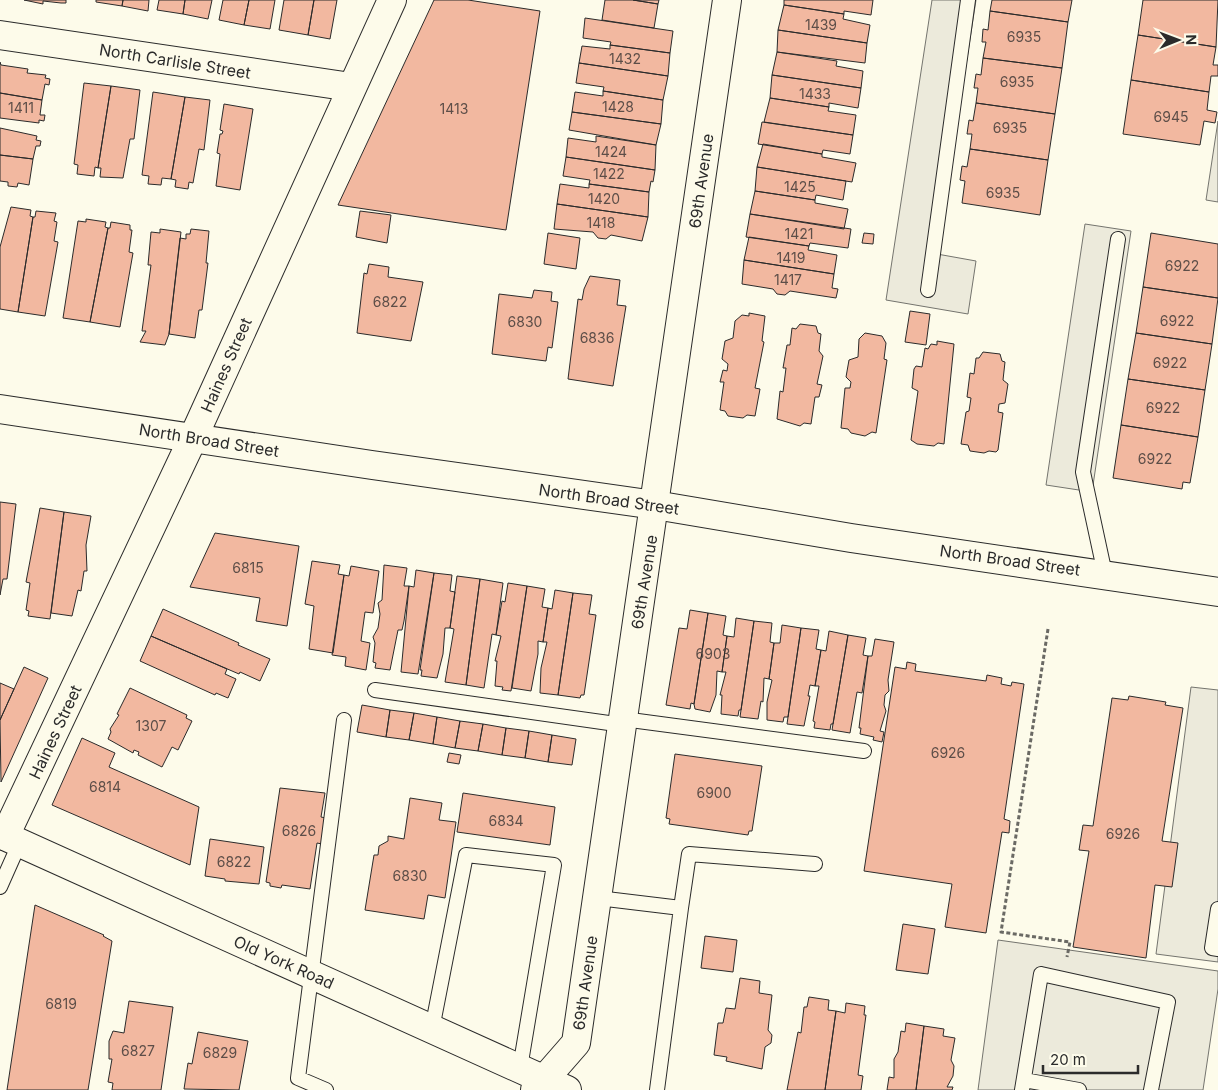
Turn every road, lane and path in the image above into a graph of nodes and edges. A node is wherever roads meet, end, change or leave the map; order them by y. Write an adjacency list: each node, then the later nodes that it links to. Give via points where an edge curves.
1 (392, 0): 5 (street, Haines Street)
2 (727, 0): 10 (street, 69th Avenue)
3 (968, 0): 7 (lane)
4 (0, 34): 5 (street, North Carlisle Street)
5 (351, 87): 9 (street, Haines Street)
6 (1118, 239): 11 (lane, via 1083,472)
7 (928, 290)
8 (0, 409): 9 (street, North Broad Street)
9 (193, 438): 10 (street, North Broad Street); 18 (street, Haines Street)
10 (655, 505): 11 (street, North Broad Street, via 851,538); 16 (street, 69th Avenue)
11 (1105, 574): 12 (street, North Broad Street)
12 (1218, 592)
13 (1048, 629): 26 (path, via 1001,932 1070,942)
14 (375, 690): 16 (lane)
15 (344, 720): 25 (lane)
16 (623, 722): 17 (lane); 21 (street, 69th Avenue)
17 (864, 751)
18 (8, 838): 20 (lane); 25 (street, Old York Road)
19 (815, 864): 22 (lane, via 689,854)
20 (0, 887)
21 (598, 898): 22 (lane); 30 (street, 69th Avenue, via 576,1043)
22 (681, 908): 32 (lane)
23 (1218, 909): 24 (lane, via 1212,948)
24 (1218, 949)
25 (310, 973): 27 (street, Old York Road); 31 (lane, via 298,1078)
26 (1063, 979): 29 (lane, via 1041,974); 34 (lane, via 1168,1002)
27 (432, 1028): 28 (street, Old York Road); 28 (lane, via 466,855 554,865)
28 (520, 1068): 30 (street, Old York Road)
29 (1023, 1085): 33 (lane)
30 (549, 1086)
31 (326, 1090)
32 (657, 1090)
33 (1079, 1090)
34 (1151, 1090)

